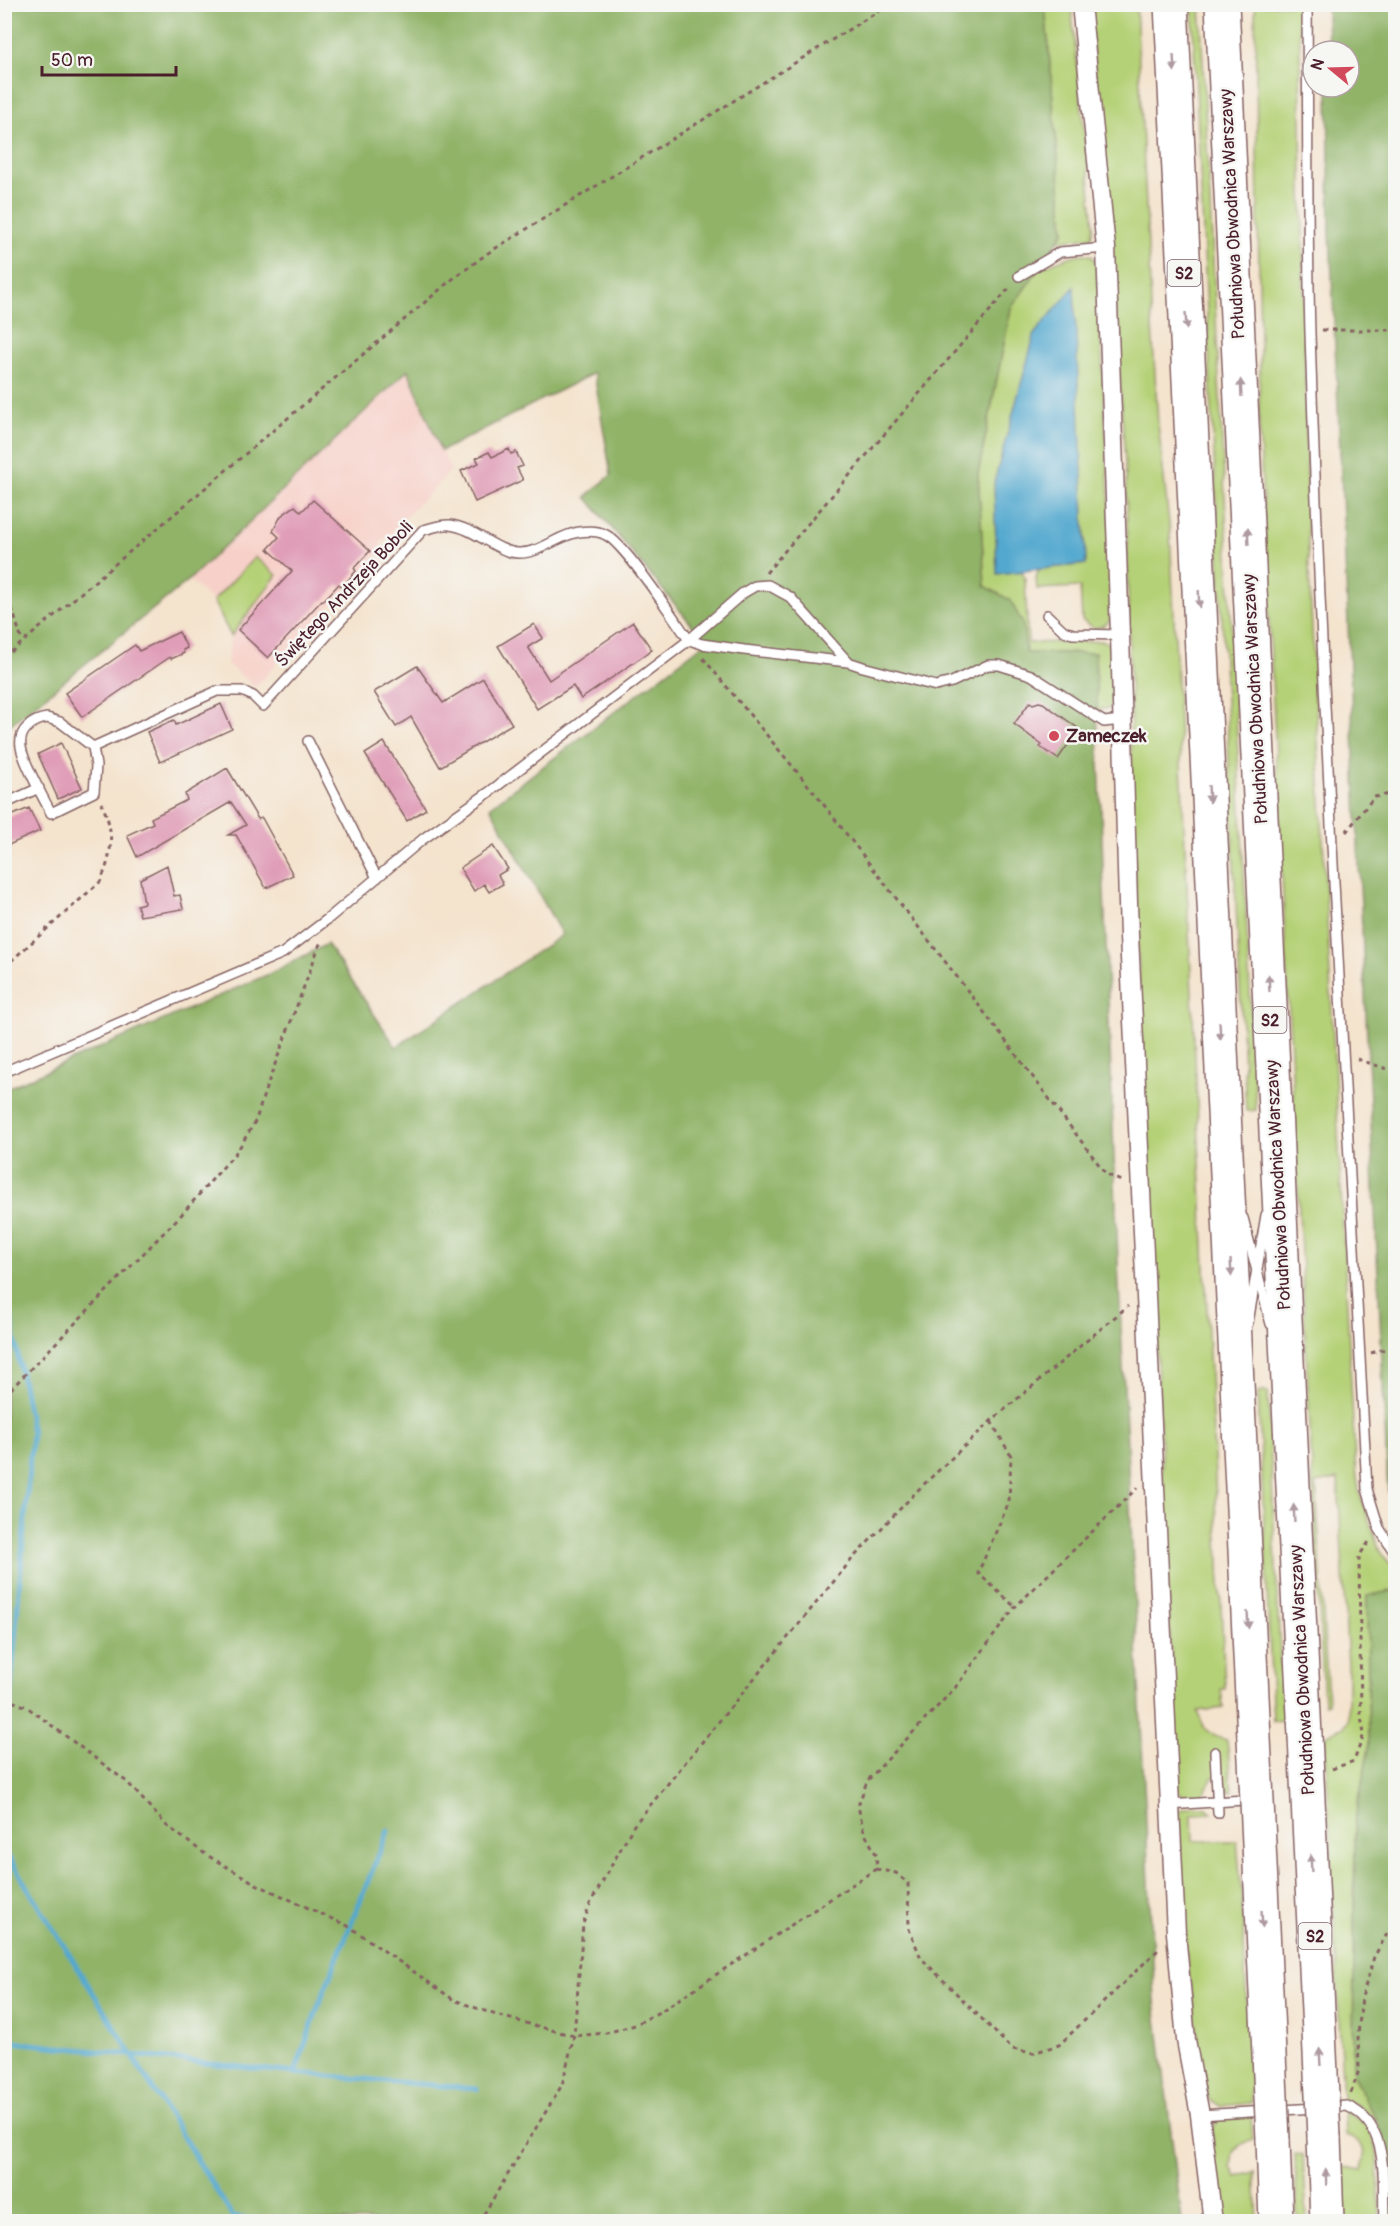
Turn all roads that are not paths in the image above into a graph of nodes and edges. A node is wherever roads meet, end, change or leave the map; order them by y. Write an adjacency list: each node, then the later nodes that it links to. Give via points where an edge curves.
1 (1081, 4): 5 (street)
2 (1172, 4): 19 (highway, S2, one-way to 19)
3 (1222, 4): 18 (highway, Południowa Obwodnica Warszawy / S2, one-way to 3)
4 (1307, 4): 31 (lane, via 1310,330 1331,849 1367,1489 1379,1528)
5 (1106, 248): 6 (lane, via 1060,252); 8 (street)
6 (1019, 276)
7 (1047, 615): 8 (lane, via 1073,634)
8 (1120, 635): 11 (street)
9 (688, 640): 10 (lane); 10 (lane, via 743,593 755,586 768,585 790,597); 13 (lane, Świętego Andrzeja Boboli, via 627,556 606,534 577,532 520,553 449,525 423,530 262,706 242,691 217,691); 16 (lane, via 423,839)
10 (848, 662): 11 (lane, via 936,686 999,665 1031,675 1104,722)
11 (1122, 720): 35 (street)
12 (308, 741): 16 (lane)
13 (93, 747): 14 (lane, via 94,792 51,813); 14 (lane, via 54,719 40,719 28,726 21,748)
14 (39, 788): 15 (lane)
15 (4, 804)
16 (377, 878): 17 (lane, via 282,953)
17 (4, 1072)
18 (1276, 1147): 20 (lane); 29 (highway, Południowa Obwodnica Warszawy / S2)
19 (1226, 1151): 21 (lane); 30 (highway, S2, one-way to 30)
20 (1269, 1192)
21 (1237, 1194)
22 (1268, 1203): 24 (lane)
23 (1240, 1205): 24 (lane)
24 (1257, 1270): 25 (lane); 26 (lane)
25 (1274, 1335)
26 (1246, 1336)
27 (1277, 1346): 29 (lane)
28 (1245, 1347): 30 (lane)
29 (1288, 1390): 40 (highway, Południowa Obwodnica Warszawy / S2, one-way to 29, bridge)
30 (1237, 1391): 39 (highway, S2, one-way to 39, bridge)
31 (1395, 1555)
32 (1215, 1752): 34 (lane)
33 (1244, 1800): 34 (lane)
34 (1217, 1802): 35 (lane); 36 (lane)
35 (1169, 1805): 37 (street, via 1186,2040)
36 (1218, 1813)
37 (1200, 2115): 38 (street); 41 (lane, via 1347,2106 1366,2117 1381,2148)
38 (1213, 2222)
39 (1276, 2222)
40 (1328, 2222)
41 (1384, 2222)

